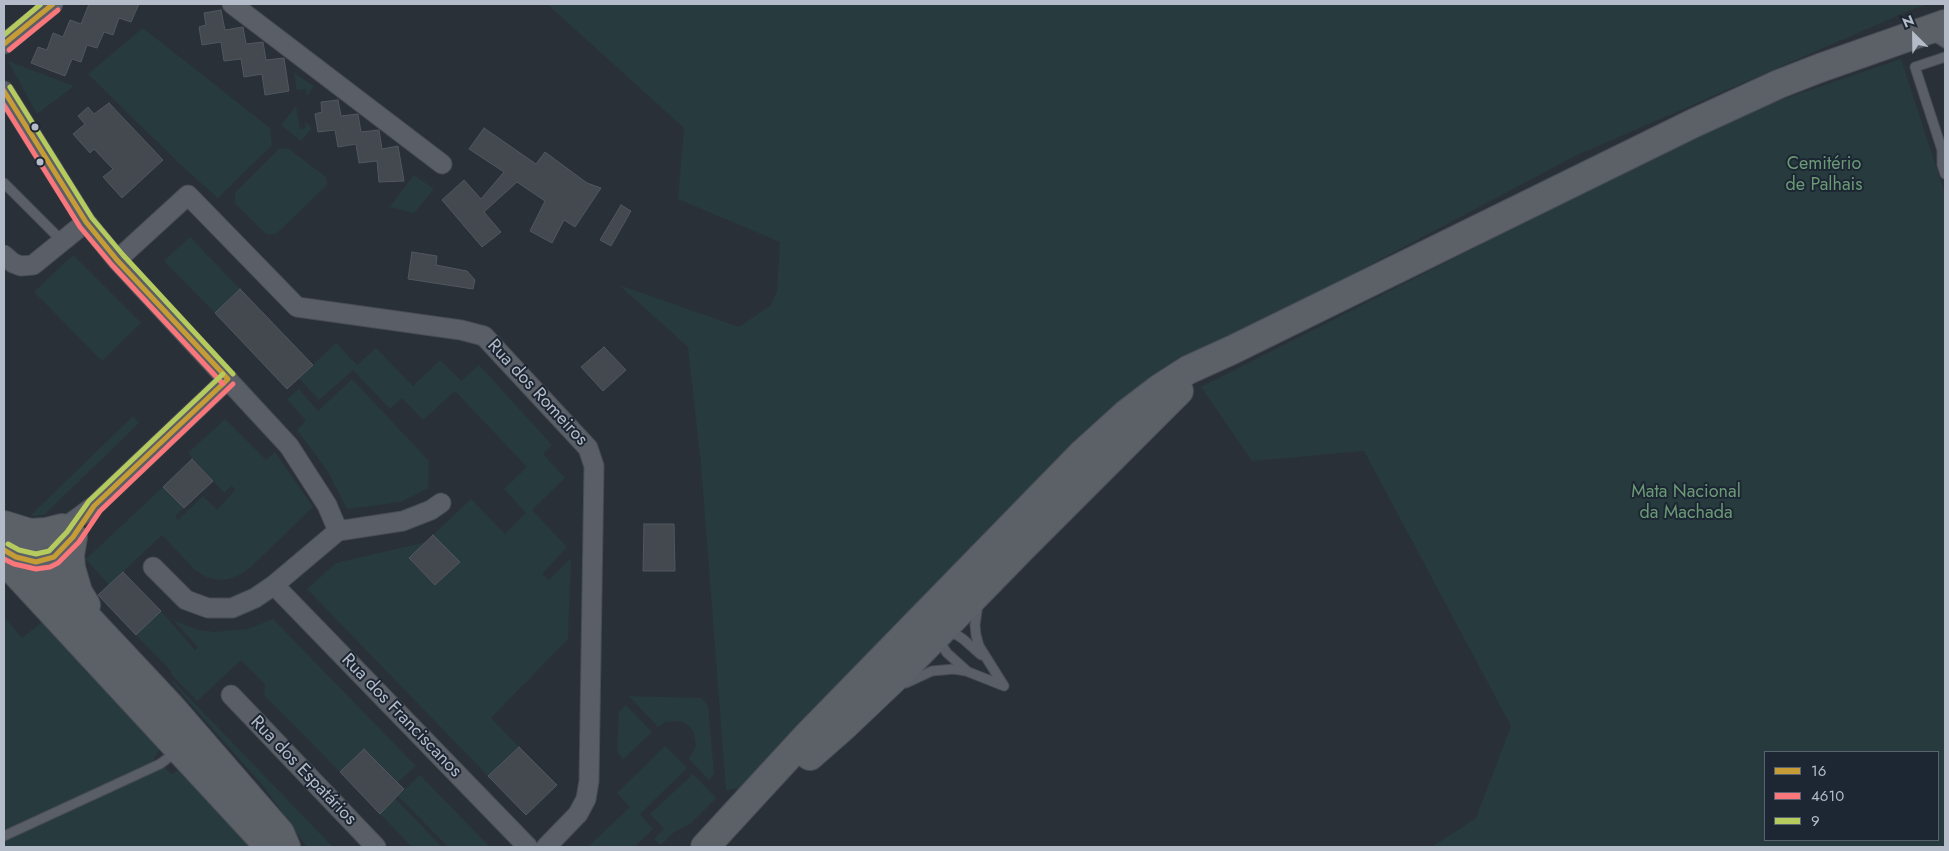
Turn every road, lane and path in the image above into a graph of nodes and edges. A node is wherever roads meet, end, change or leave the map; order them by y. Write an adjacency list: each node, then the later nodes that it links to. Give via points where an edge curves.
1 (53, 4): 5 (street)
2 (232, 4): 10 (street)
3 (1945, 24): 4 (main road)
4 (1904, 38): 6 (lane, via 1937,38); 26 (main road, via 1787,81 1702,119 1178,376 1126,414 1083,453)
5 (7, 40)
6 (1945, 43)
7 (1945, 57): 9 (lane, via 1915,67)
8 (4, 91): 13 (street)
9 (1944, 150): 11 (lane, via 1942,165)
10 (442, 164)
11 (1945, 174)
12 (4, 183): 14 (lane)
13 (86, 222): 14 (street); 16 (street)
14 (63, 242): 15 (street, via 40,261 27,266 13,263)
15 (4, 254)
16 (117, 260): 17 (street); 45 (street, Rua dos Romeiros, via 188,195 297,308 461,330 484,336 588,448 594,466 589,781 586,799 578,814)
17 (228, 379): 20 (street, via 289,446 327,505); 21 (street)
18 (442, 503): 20 (street, via 403,521)
19 (4, 527): 21 (main road, via 30,533); 24 (main road)
20 (338, 531): 27 (street)
21 (68, 533): 24 (street, via 54,557); 30 (main road, via 73,578)
22 (4, 550): 24 (street)
23 (4, 560): 28 (main road)
24 (36, 562): 28 (street, via 34,580); 30 (main road)
25 (153, 567): 27 (street, via 186,600 208,608 232,608)
26 (979, 576): 29 (lane); 31 (main road); 31 (main road); 32 (lane, via 976,635)
27 (274, 585): 44 (street, Rua dos Franciscanos)
28 (39, 598): 38 (main road)
29 (952, 601)
30 (97, 626): 38 (main road)
31 (927, 630): 32 (lane, via 957,635); 33 (lane); 37 (main road, via 904,669); 39 (main road, via 808,735)
32 (989, 662): 33 (lane, via 1004,686)
33 (966, 671): 34 (lane, via 932,671)
34 (900, 687)
35 (892, 693): 37 (lane)
36 (231, 694): 43 (street, Rua dos Espatários)
37 (843, 727): 39 (main road)
38 (187, 742): 40 (lane, via 160,764); 41 (main road); 42 (main road, via 280,833)
39 (736, 816): 46 (main road)
40 (4, 836)
41 (271, 847)
42 (286, 847)
43 (376, 847)
44 (528, 847)
45 (546, 847)
46 (704, 847)

